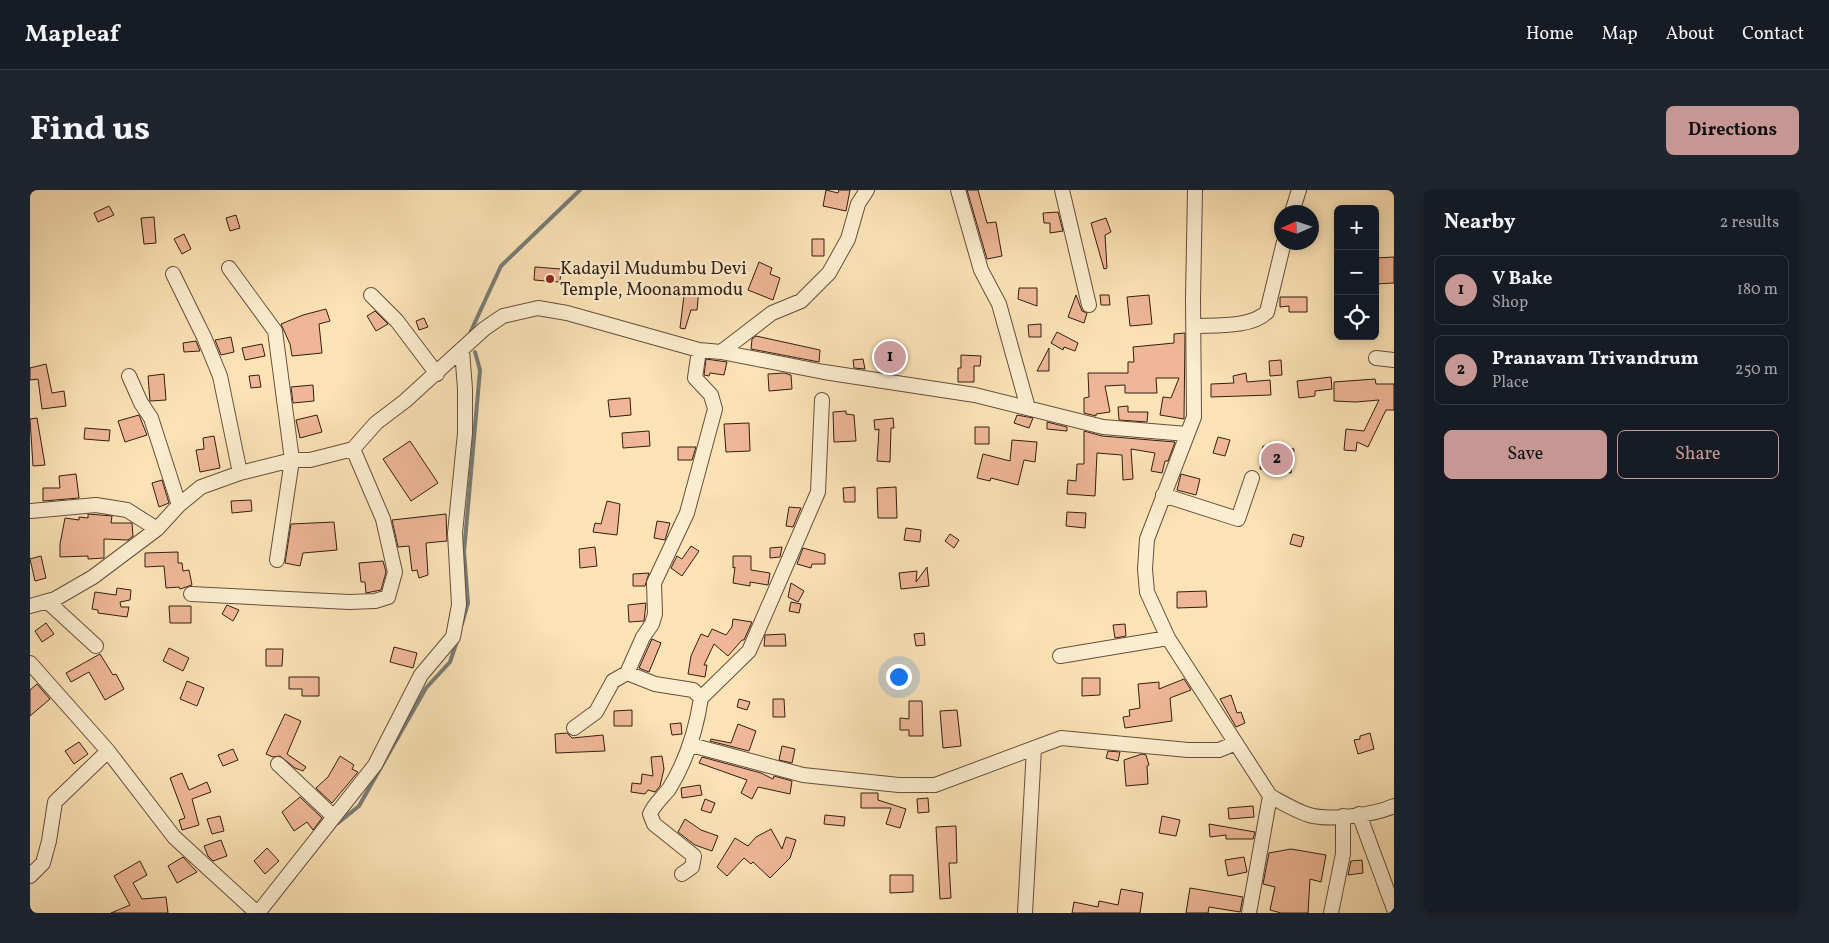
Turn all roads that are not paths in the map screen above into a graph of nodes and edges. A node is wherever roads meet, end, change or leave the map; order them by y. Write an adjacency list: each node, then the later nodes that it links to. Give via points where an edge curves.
1 (867, 190): 15 (street, via 858,204 848,239 829,273 802,301 772,313)
2 (958, 190): 21 (street, via 981,270 999,304)
3 (1062, 190): 11 (street)
4 (1195, 190): 12 (street)
5 (1299, 190): 6 (street)
6 (1294, 205)
7 (1282, 250): 12 (street, via 1264,316 1244,322)
8 (229, 268): 24 (street, via 275,331)
9 (173, 274): 25 (street, via 220,376)
10 (371, 295): 18 (street, via 398,321)
11 (1089, 305)
12 (1194, 326): 22 (street, via 1195,411)
13 (462, 350): 14 (street, via 503,316 538,308); 18 (street); 51 (street, via 466,389 465,433 455,533 459,605 453,636 421,675 376,765)
14 (699, 350): 15 (street); 39 (street, via 695,378 711,395 715,409 687,512 654,583 654,620)
15 (721, 352): 21 (street, via 824,372 975,395)
16 (1376, 358): 17 (street)
17 (1394, 360)
18 (436, 374): 23 (street, via 376,423)
19 (129, 376): 28 (street, via 140,403 151,418)
20 (822, 400): 40 (street, via 818,492 748,651)
21 (1028, 408): 22 (street, via 1103,427)
22 (1188, 434): 27 (street)
23 (353, 449): 24 (street, via 310,460); 32 (street, via 383,519 395,572 388,597 349,602)
24 (292, 460): 25 (street); 31 (street)
25 (240, 473): 28 (street, via 201,487)
26 (1252, 478): 27 (street, via 1238,519)
27 (1163, 495): 35 (street, via 1147,539 1145,568 1150,603)
28 (179, 505): 30 (street)
29 (31, 511): 30 (street, via 96,505 127,510)
30 (157, 529): 33 (street, via 93,577)
31 (276, 560)
32 (191, 594)
33 (46, 601): 34 (street); 36 (street)
34 (30, 606)
35 (1168, 638): 37 (street); 42 (street)
36 (96, 646)
37 (1060, 656)
38 (30, 663): 45 (street)
39 (627, 673): 40 (street, via 655,684 693,690); 41 (street, via 613,681 596,712)
40 (702, 698): 43 (street)
41 (574, 728)
42 (1236, 743): 44 (street, via 1219,750 1188,750 1061,738); 47 (street)
43 (691, 745): 44 (street, via 803,775 899,785 935,785); 52 (street, via 669,789 650,816 654,824 694,856 692,867)
44 (1034, 748): 56 (street)
45 (108, 751): 53 (street, via 55,802 43,863); 55 (street, via 174,837)
46 (278, 764): 51 (street)
47 (1270, 796): 50 (street, via 1310,815); 57 (street)
48 (1394, 806): 49 (street)
49 (1359, 814): 50 (street); 54 (street)
50 (1343, 816): 58 (street, via 1344,854)
51 (334, 817): 55 (street)
52 (682, 874)
53 (30, 876)
54 (1394, 909)
55 (257, 913)
56 (1025, 913)
57 (1249, 913)
58 (1331, 913)

